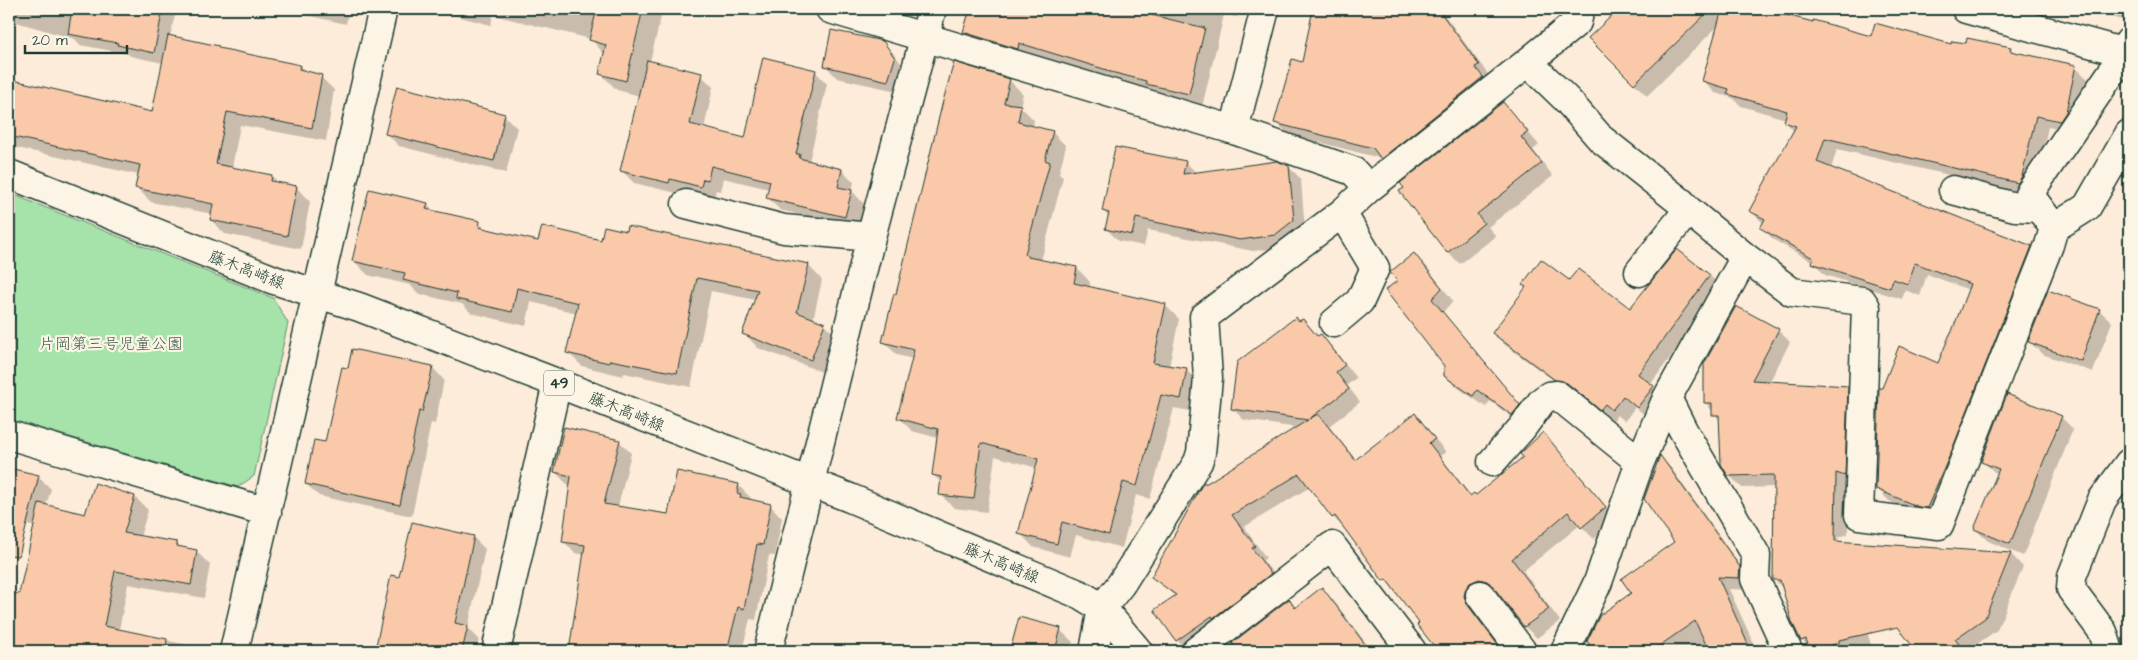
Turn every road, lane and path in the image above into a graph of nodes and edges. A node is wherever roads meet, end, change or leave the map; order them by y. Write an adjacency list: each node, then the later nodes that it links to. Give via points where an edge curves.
1 (383, 9): 22 (street)
2 (830, 9): 7 (street)
3 (932, 9): 7 (street)
4 (1265, 9): 10 (street)
5 (1580, 9): 9 (street, via 1577,22)
6 (1966, 9): 8 (street)
7 (924, 37): 10 (street); 19 (street)
8 (2126, 47): 18 (street, via 2029,194)
9 (1528, 62): 13 (street); 16 (street, via 1601,139)
10 (1234, 130): 13 (street, via 1353,171)
11 (2129, 134): 18 (street, via 2087,207)
12 (9, 174): 22 (street, 藤木高崎線 / 49)
13 (1369, 188): 17 (street)
14 (1953, 190): 18 (street)
15 (686, 204): 19 (street, via 784,229)
16 (1688, 210): 20 (street); 21 (street)
17 (1342, 213): 23 (street, via 1375,268 1360,301); 33 (street, via 1204,317 1208,378 1203,444 1198,462 1121,584)
18 (2046, 218): 20 (street, via 2049,245 1939,525 1859,515 1866,307 1862,301 1792,292)
19 (871, 237): 30 (street)
20 (1745, 257): 25 (street)
21 (1639, 272)
22 (316, 294): 24 (street, 藤木高崎線 / 49, via 359,306); 31 (street)
23 (1334, 323)
24 (557, 383): 30 (street, 藤木高崎線 / 49); 35 (street)
25 (1667, 398): 28 (street); 43 (street, via 1756,555 1755,579)
26 (9, 435): 31 (street)
27 (1492, 462): 28 (street, via 1542,402 1557,395)
28 (1640, 462): 42 (street, via 1598,582)
29 (2129, 463): 44 (street, via 2102,500 2072,576 2071,589 2103,632)
30 (811, 484): 33 (street, 藤木高崎線 / 49, via 1081,595); 36 (street)
31 (267, 512): 34 (street)
32 (1480, 595): 41 (street)
33 (1102, 608): 37 (street); 38 (street, 藤木高崎線 / 49)
34 (234, 651)
35 (496, 651)
36 (768, 651)
37 (1094, 651)
38 (1138, 651)
39 (1196, 651): 40 (street, via 1332,546)
40 (1412, 651)
41 (1522, 651)
42 (1565, 651)
43 (1788, 651)
44 (2109, 651)

